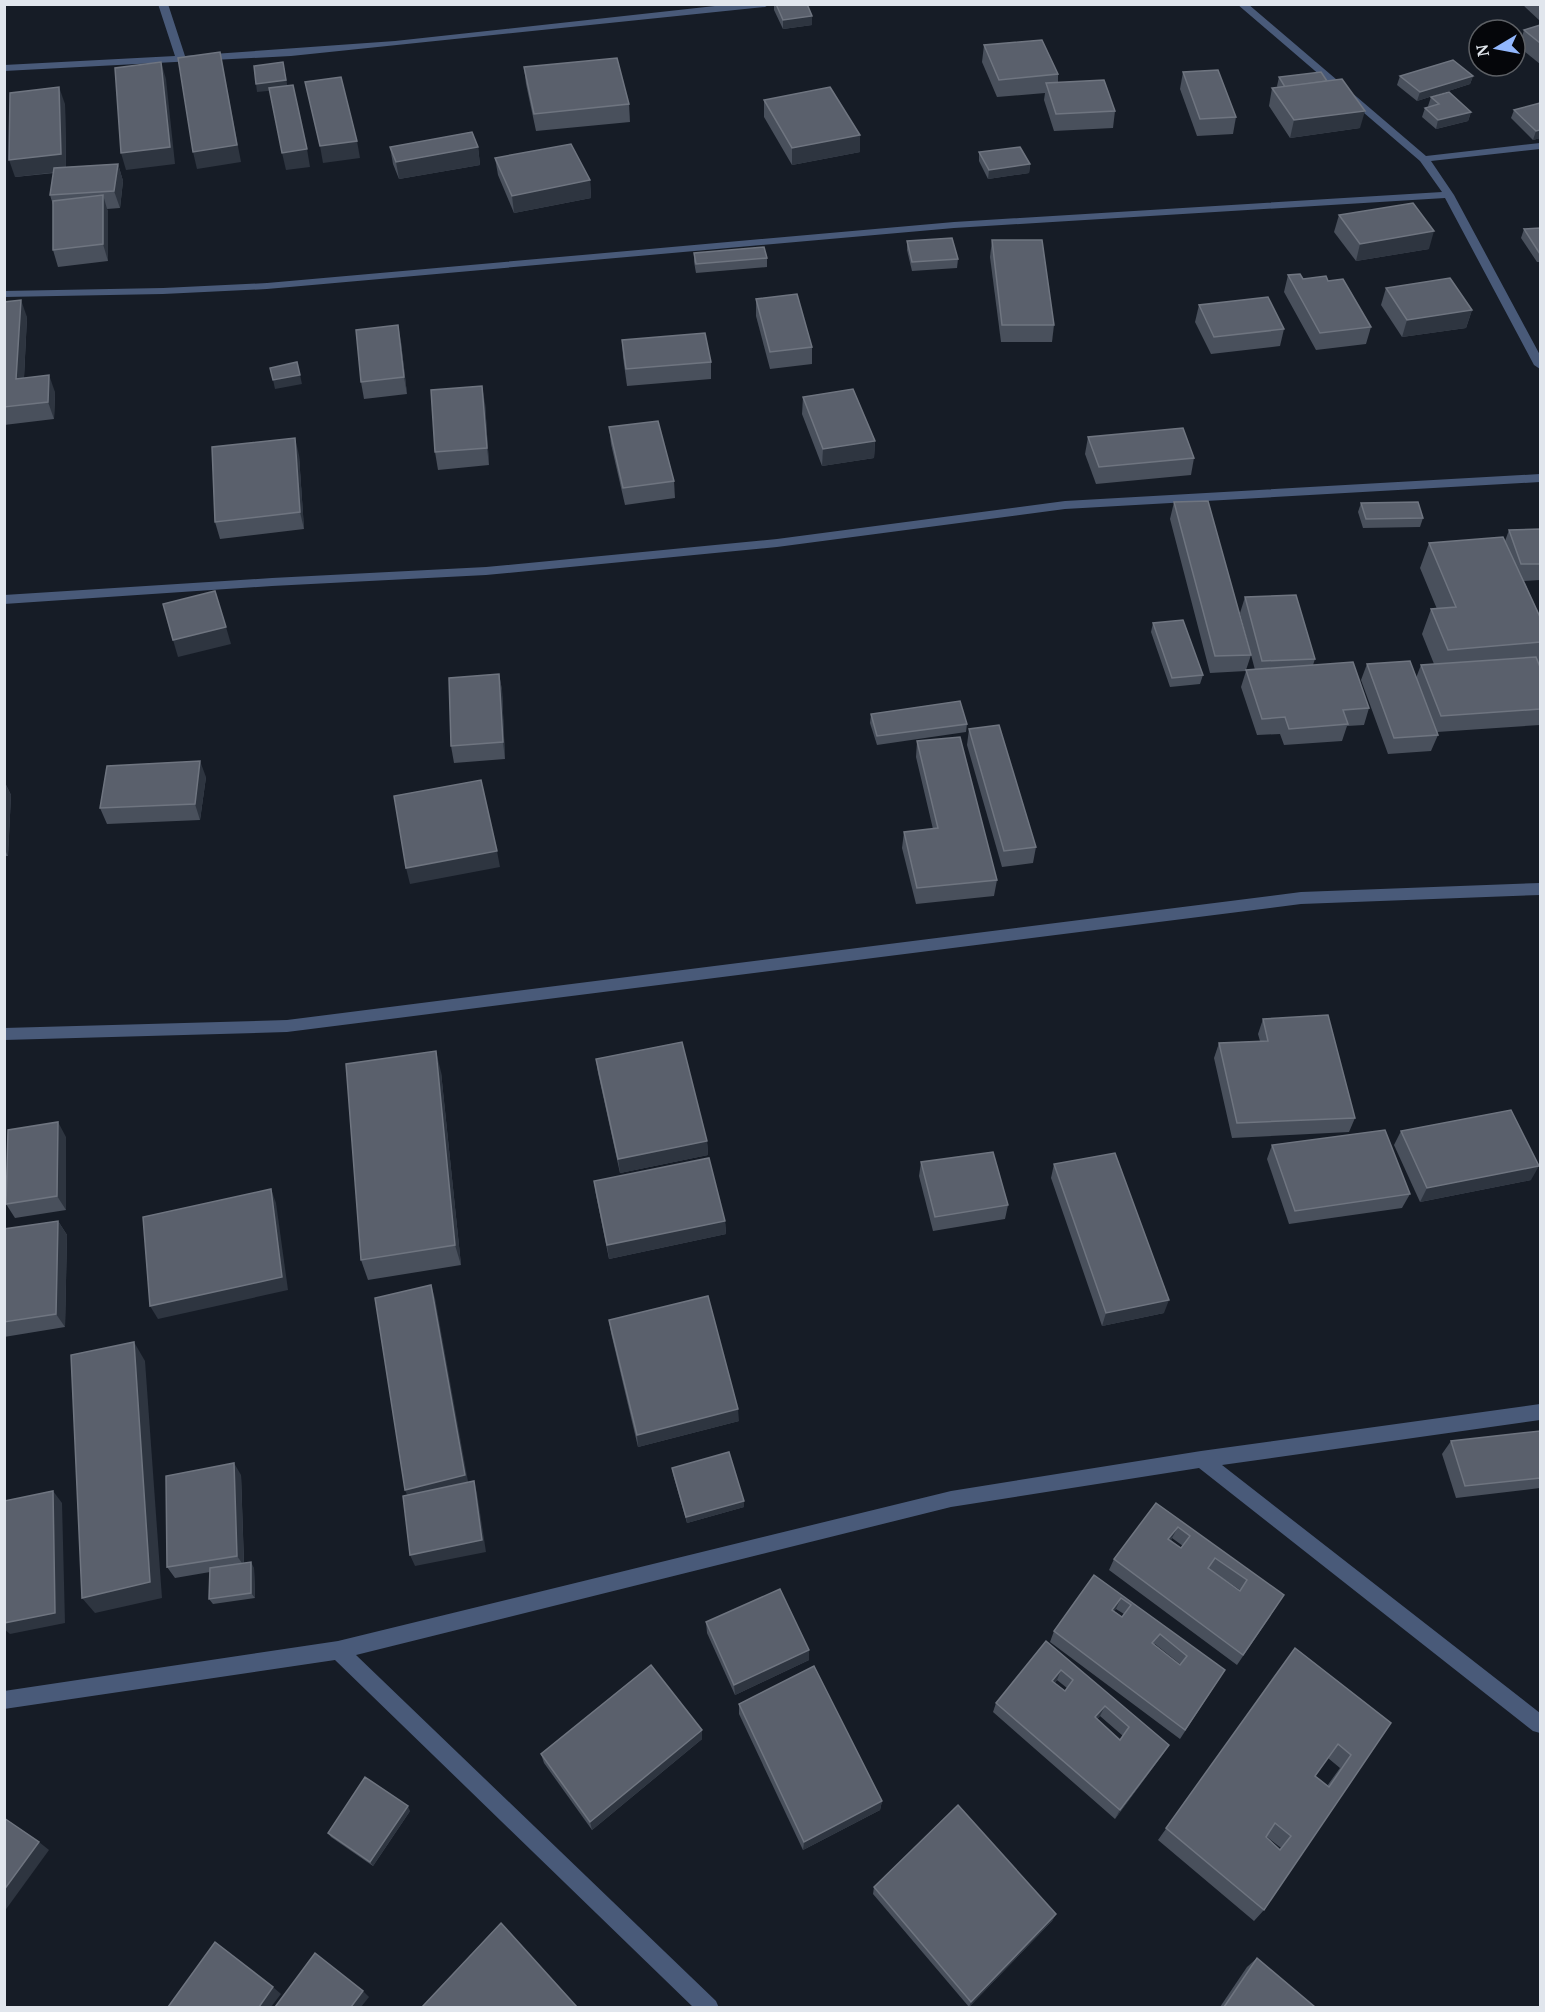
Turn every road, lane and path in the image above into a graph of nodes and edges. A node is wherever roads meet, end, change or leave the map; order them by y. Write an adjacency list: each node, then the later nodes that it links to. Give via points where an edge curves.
1 (163, 4): 4 (street)
2 (765, 4): 4 (street, via 395,44)
3 (1242, 4): 7 (street)
4 (180, 57): 5 (street)
5 (4, 68)
6 (1540, 146): 7 (street)
7 (1424, 159): 8 (street)
8 (1449, 195): 9 (street, via 954,225 267,286); 10 (street)
9 (4, 294)
10 (1540, 365)
11 (1540, 478): 12 (street, via 1065,505 777,543 486,571)
12 (4, 600)
13 (1540, 889): 14 (street, via 1301,898 287,1026)
14 (4, 1034)
15 (1540, 1412): 16 (street)
16 (1201, 1459): 17 (street, via 951,1499); 19 (street)
17 (338, 1650): 18 (street); 20 (street)
18 (4, 1700)
19 (1540, 1724)
20 (709, 2007)

